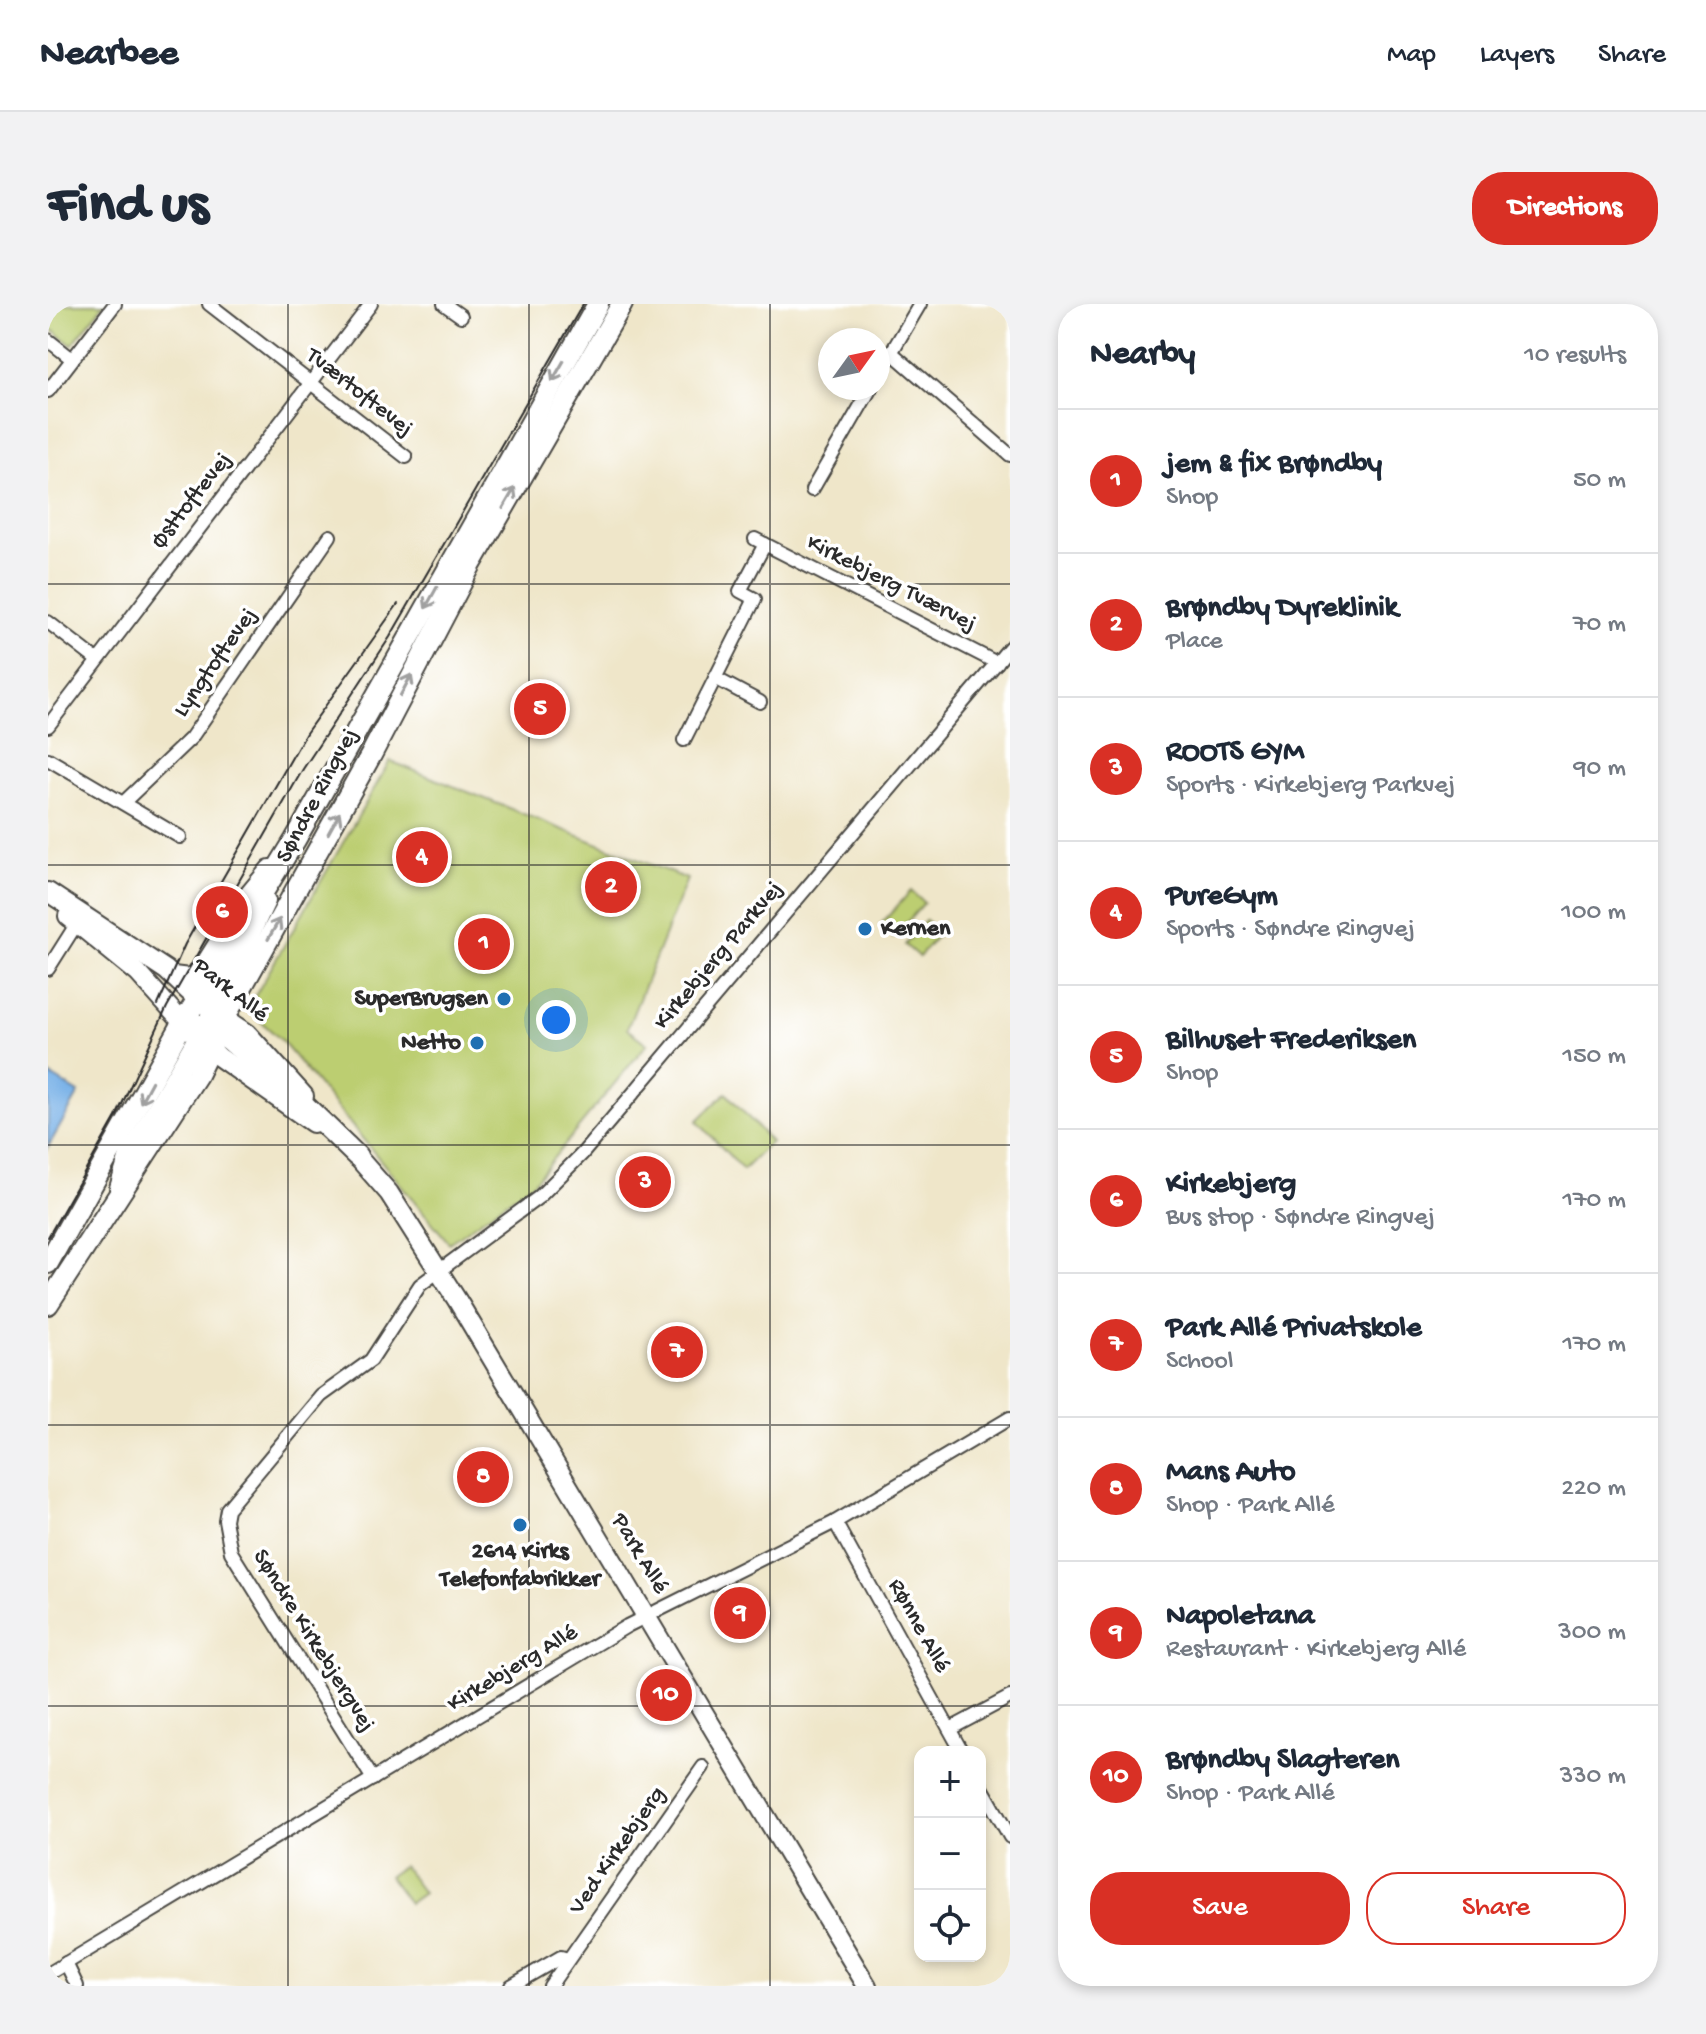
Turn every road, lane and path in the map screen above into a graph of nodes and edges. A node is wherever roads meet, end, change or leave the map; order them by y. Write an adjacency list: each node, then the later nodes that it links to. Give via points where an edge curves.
1 (115, 304): 11 (street)
2 (209, 304): 12 (street, Tværtoftevej)
3 (371, 304): 12 (street, Østtoftevej)
4 (444, 304): 8 (street)
5 (598, 304): 30 (main road, Søndre Ringvej, one-way to 30)
6 (622, 304): 36 (main road, Søndre Ringvej, one-way to 6, via 345,803 470,566)
7 (920, 304): 10 (street)
8 (461, 316)
9 (48, 340): 11 (street)
10 (891, 352): 15 (street)
11 (72, 359): 13 (street)
12 (312, 384): 16 (street, Tværtoftevej); 21 (street, Østtoftevej)
13 (48, 391)
14 (864, 400): 17 (street)
15 (1010, 455)
16 (406, 457)
17 (812, 490)
18 (330, 536): 28 (street, Lyngtoftevej, via 191,738)
19 (48, 622): 21 (street)
20 (1010, 647): 22 (street, Kirkebjerg Parkvej)
21 (97, 660): 25 (street, Østtoftevej)
22 (997, 663): 23 (street, Kirkebjerg Tværvej, via 760,542 740,591 755,599); 39 (street, Kirkebjerg Parkvej, via 582,1154 539,1197)
23 (715, 678): 24 (street); 26 (street, Kirkebjerg Tværvej)
24 (760, 702)
25 (48, 726)
26 (684, 740)
27 (48, 759): 28 (street)
28 (123, 803): 29 (street)
29 (180, 837)
30 (295, 840): 35 (street, via 246,898 202,969 189,978); 36 (main road, Søndre Ringvej)
31 (48, 892): 33 (street, Park Allé)
32 (48, 900): 33 (street, Park Allé)
33 (80, 919): 34 (street); 35 (street, Park Allé); 36 (street, Park Allé, via 138,973)
34 (48, 969)
35 (173, 976): 36 (street, Park Allé)
36 (205, 1024): 37 (main road, via 296,1097); 38 (main road, Søndre Ringvej, one-way to 38); 40 (main road, Søndre Ringvej, via 190,1086)
37 (357, 1156): 39 (street, Park Allé, via 389,1193)
38 (48, 1263)
39 (439, 1270): 43 (street, Park Allé); 48 (street, Søndre Kirkebjergvej, via 420,1285 371,1360 316,1401 227,1509 225,1520 231,1552)
40 (48, 1304)
41 (1010, 1418): 42 (street, Kirkebjerg Allé)
42 (835, 1522): 43 (street, Kirkebjerg Allé); 45 (street, Rønne Allé)
43 (648, 1616): 48 (street, Kirkebjerg Allé); 57 (street, Park Allé)
44 (1010, 1697): 45 (street)
45 (950, 1729): 46 (street, Rønne Allé)
46 (959, 1746)
47 (703, 1767): 51 (street, Ved Kirkebjerg)
48 (373, 1779): 52 (street, Kirkebjerg Allé)
49 (986, 1795): 50 (street)
50 (1010, 1837)
51 (568, 1959): 55 (street, via 561,1957); 56 (street, Ved Kirkebjerg)
52 (66, 1963): 53 (street, Kirkebjerg Allé); 54 (street)
53 (48, 1974)
54 (77, 1986)
55 (511, 1986)
56 (550, 1986)
57 (867, 1986)

